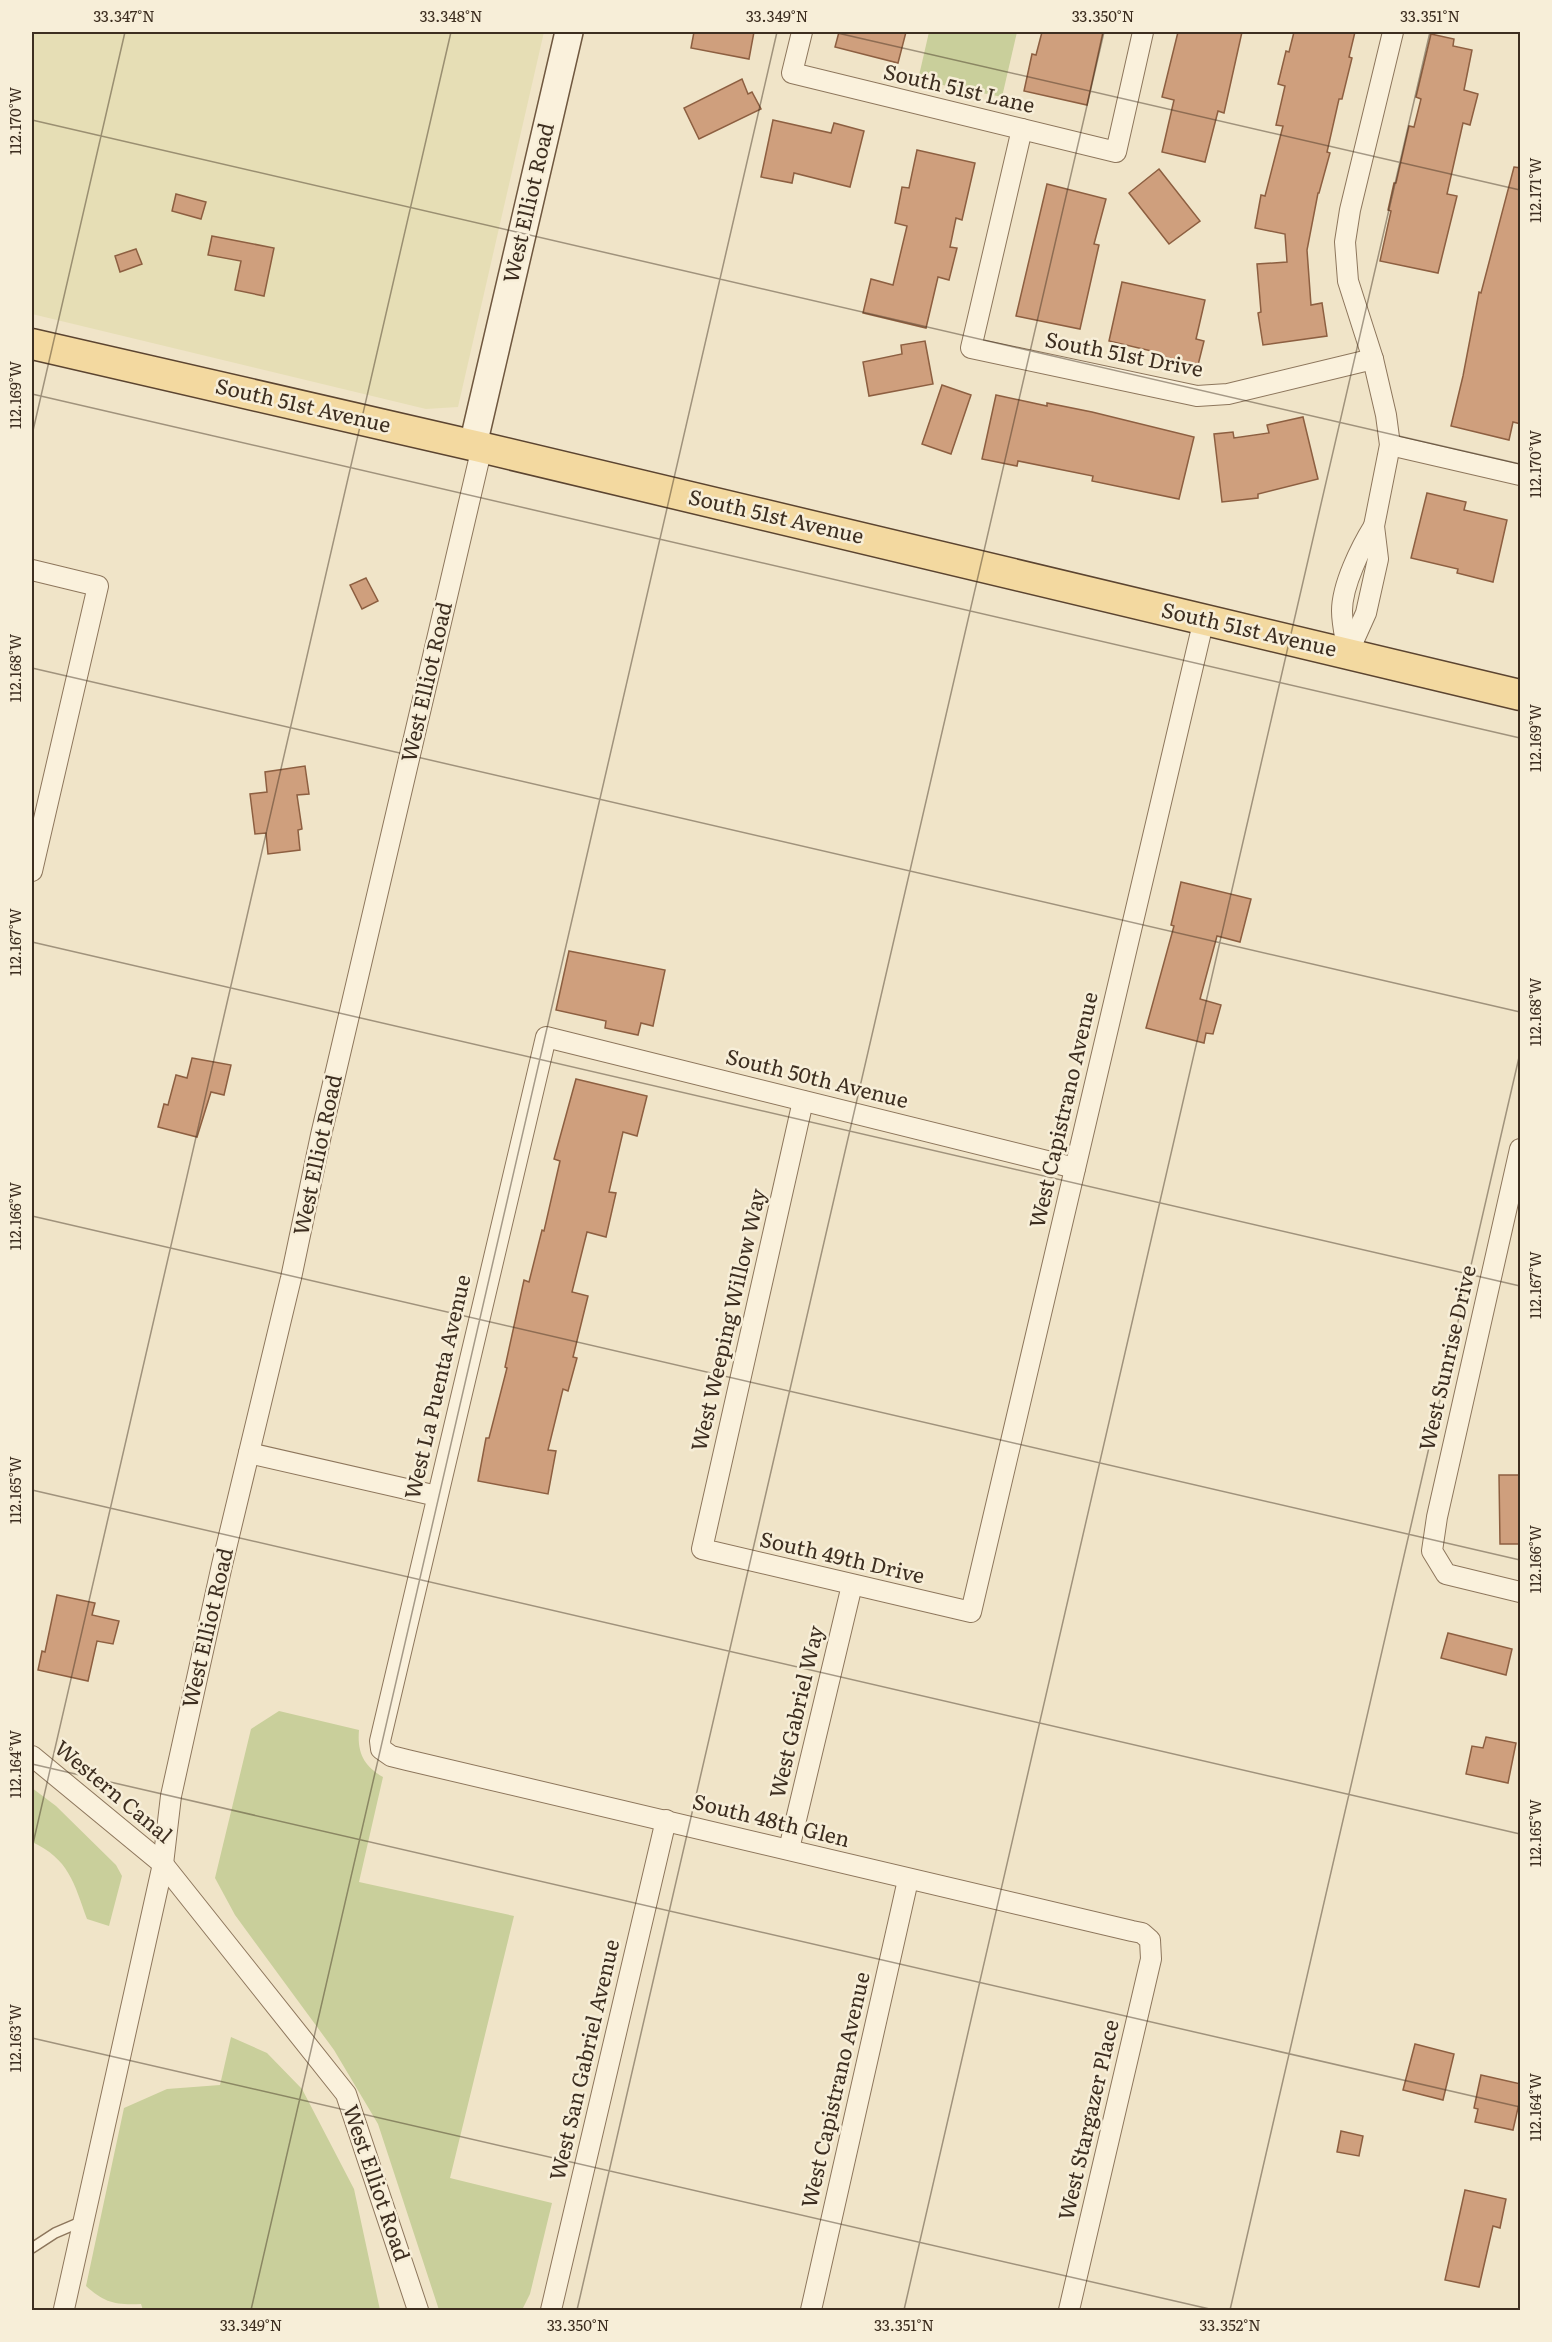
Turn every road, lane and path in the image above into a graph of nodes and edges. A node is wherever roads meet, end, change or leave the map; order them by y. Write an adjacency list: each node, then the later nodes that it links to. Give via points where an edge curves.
1 (569, 32): 9 (main road, West Elliot Road)
2 (802, 32): 5 (street, South 51st Lane, via 792,74)
3 (1143, 32): 5 (street, South 51st Lane, via 1116,152)
4 (1393, 32): 7 (street, via 1345,242 1348,281)
5 (1022, 129): 7 (street, South 51st Drive, via 971,348 1197,396 1228,394)
6 (32, 344): 9 (main road, South 51st Avenue)
7 (1373, 358): 8 (street)
8 (1390, 445): 10 (street); 13 (street, via 1374,526 1378,559 1366,613)
9 (478, 446): 12 (main road, South 51st Avenue); 20 (street, West Elliot Road)
10 (1521, 475)
11 (32, 570): 15 (street, via 98,586)
12 (1203, 619): 13 (main road, South 51st Avenue); 19 (street, West Capistrano Avenue)
13 (1348, 653): 14 (main road, South 51st Avenue)
14 (1521, 695)
15 (32, 871)
16 (546, 1037): 17 (street, South 50th Avenue); 21 (street, West La Puenta Avenue)
17 (803, 1101): 19 (street, South 50th Avenue); 22 (street, West Weeping Willow Way)
18 (1521, 1149): 24 (street, West Sunrise Drive, via 1432,1551 1446,1574)
19 (1075, 1168): 25 (street, West Capistrano Avenue)
20 (249, 1453): 21 (street); 30 (street, West Elliot Road, via 171,1796)
21 (437, 1496): 26 (street, West La Puenta Avenue, via 382,1729)
22 (702, 1550): 23 (street, South 49th Drive)
23 (852, 1586): 25 (street, South 49th Drive); 29 (street, West Gabriel Way)
24 (1521, 1592)
25 (971, 1612)
26 (381, 1749): 28 (street, South 48th Glen, via 407,1760)
27 (32, 1756): 30 (street, Western Canal)
28 (666, 1820): 29 (street, South 48th Glen); 37 (street, West San Gabriel Avenue)
29 (789, 1850): 31 (street, South 48th Glen)
30 (163, 1864): 33 (street, West Elliot Road); 36 (street, West Elliot Road, via 346,2094)
31 (908, 1880): 32 (street, South 48th Glen, via 1132,1930); 38 (street, West Capistrano Avenue)
32 (1150, 1940): 39 (street, West Stargazer Place, via 1151,1959)
33 (83, 2221): 34 (lane); 35 (street, West Elliot Road)
34 (32, 2248)
35 (68, 2310)
36 (418, 2310)
37 (551, 2310)
38 (812, 2310)
39 (1069, 2310)

